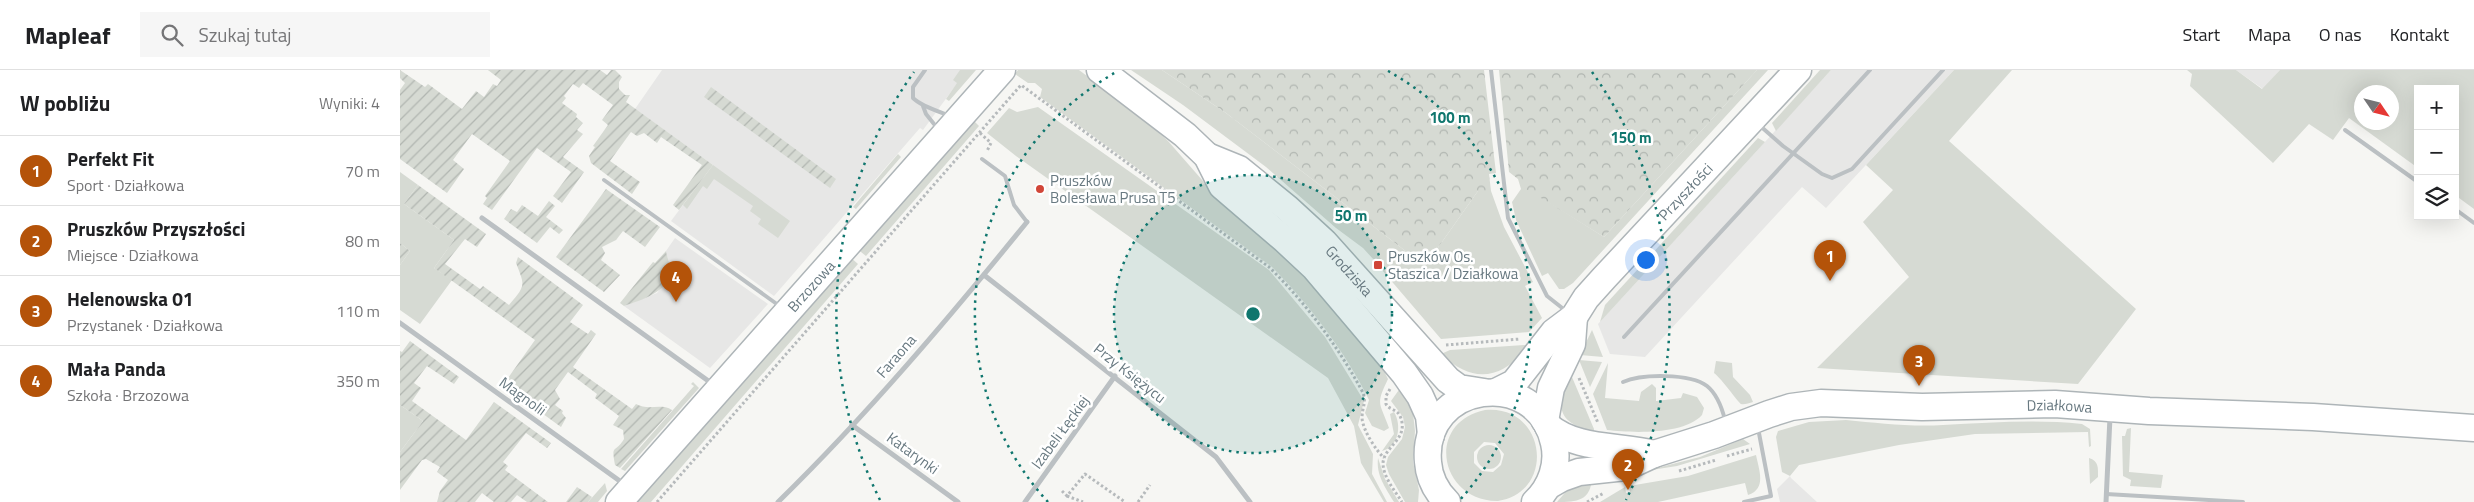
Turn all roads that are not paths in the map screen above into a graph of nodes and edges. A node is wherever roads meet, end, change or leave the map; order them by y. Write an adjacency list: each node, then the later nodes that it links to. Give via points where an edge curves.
1 (925, 70): 8 (lane, via 911,94)
2 (1002, 70): 9 (street, Brzozowa)
3 (1100, 70): 14 (street, Grodziska, via 1177,128)
4 (1491, 70): 24 (lane, via 1508,218 1546,296)
5 (1798, 70): 10 (street, Przyszłości)
6 (1870, 70): 13 (lane)
7 (1943, 70): 13 (lane, via 1842,175 1832,178 1822,174)
8 (923, 106): 9 (lane); 12 (lane)
9 (960, 116): 12 (street, Brzozowa)
10 (1753, 119): 13 (lane); 24 (street, Przyszłości, via 1604,278)
11 (2345, 130): 16 (lane)
12 (942, 138): 23 (street, Brzozowa)
13 (1794, 153): 26 (lane)
14 (1207, 156): 30 (street, Grodziska, via 1239,169 1288,208 1330,248 1448,380 1460,388); 37 (street, Grodziska, via 1222,186 1315,268 1404,373 1425,406)
15 (982, 159): 20 (lane, via 1006,176 1014,205)
16 (2414, 179)
17 (604, 180): 23 (lane)
18 (2459, 212): 21 (lane)
19 (482, 218): 29 (street)
20 (1027, 222): 22 (street, Faraona)
21 (2474, 223)
22 (984, 275): 27 (street, Przy Księżycu); 34 (street, Faraona)
23 (787, 311): 29 (street, Brzozowa)
24 (1574, 317): 30 (street, Przyszłości, via 1554,332 1514,383); 33 (street, Przyszłości, via 1572,344 1551,388)
25 (400, 323): 40 (street, Magnolii)
26 (1624, 337)
27 (1115, 376): 46 (street, Izabeli Łęckiej); 47 (street, Przy Księżycu, via 1216,457)
28 (1623, 382): 36 (lane, via 1643,376 1699,382 1716,396)
29 (718, 388): 40 (street, Brzozowa)
30 (1490, 392): 33 (street, Grodziska, via 1524,401); 37 (street, Przyszłości, via 1461,399 1451,406 1436,423)
31 (2111, 409): 32 (street, Działkowa, via 2055,404 1922,407 1832,402 1791,407); 35 (street, Działkowa, via 2315,417); 39 (street)
32 (1756, 419): 36 (street, Działkowa); 48 (lane, via 1771,496)
33 (1547, 423): 38 (street, Działkowa, via 1567,439); 42 (street, via 1556,455)
34 (852, 425): 44 (street, Faraona, via 818,464); 45 (street, Katarynki)
35 (2474, 428)
36 (1728, 430): 38 (street, Działkowa)
37 (1431, 435): 41 (street, via 1428,467)
38 (1654, 454): 42 (street, Działkowa, via 1626,467 1579,472 1562,478)
39 (2106, 494): 43 (lane); 49 (street)
40 (624, 496)
41 (1439, 496)
42 (1541, 496)
43 (2218, 501): 50 (lane)
44 (778, 502)
45 (958, 502)
46 (1025, 502)
47 (1250, 502)
48 (1744, 502)
49 (2106, 502)
50 (2243, 502)

